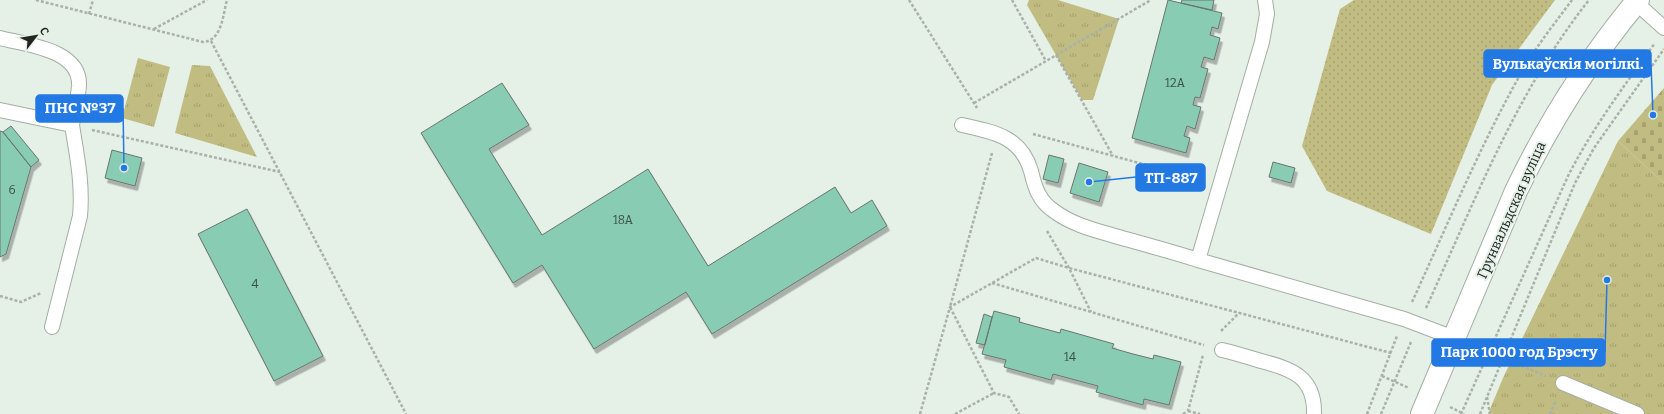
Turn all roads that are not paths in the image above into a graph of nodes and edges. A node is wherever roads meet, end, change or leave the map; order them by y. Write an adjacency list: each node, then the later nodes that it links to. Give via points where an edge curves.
1 (1265, 0): 8 (lane, via 1267,14 1262,42)
2 (1636, 1): 3 (lane); 10 (street, Грунвальдская вуліца, via 1570,91 1532,158)
3 (1662, 32)
4 (0, 38): 6 (lane, via 59,54 72,63 79,78)
5 (0, 110): 6 (lane)
6 (72, 125): 9 (lane, via 80,169 81,201 77,231)
7 (962, 125): 8 (lane, via 990,131 1012,142 1026,159 1037,193 1045,204 1066,218 1092,229)
8 (1198, 260): 10 (lane, via 1404,319)
9 (52, 327)
10 (1454, 338): 14 (street, Грунвальдская вуліца)
11 (1222, 350): 13 (lane, via 1289,369 1300,376 1310,389)
12 (1563, 383): 15 (lane)
13 (1314, 414)
14 (1422, 414)
15 (1637, 414)

